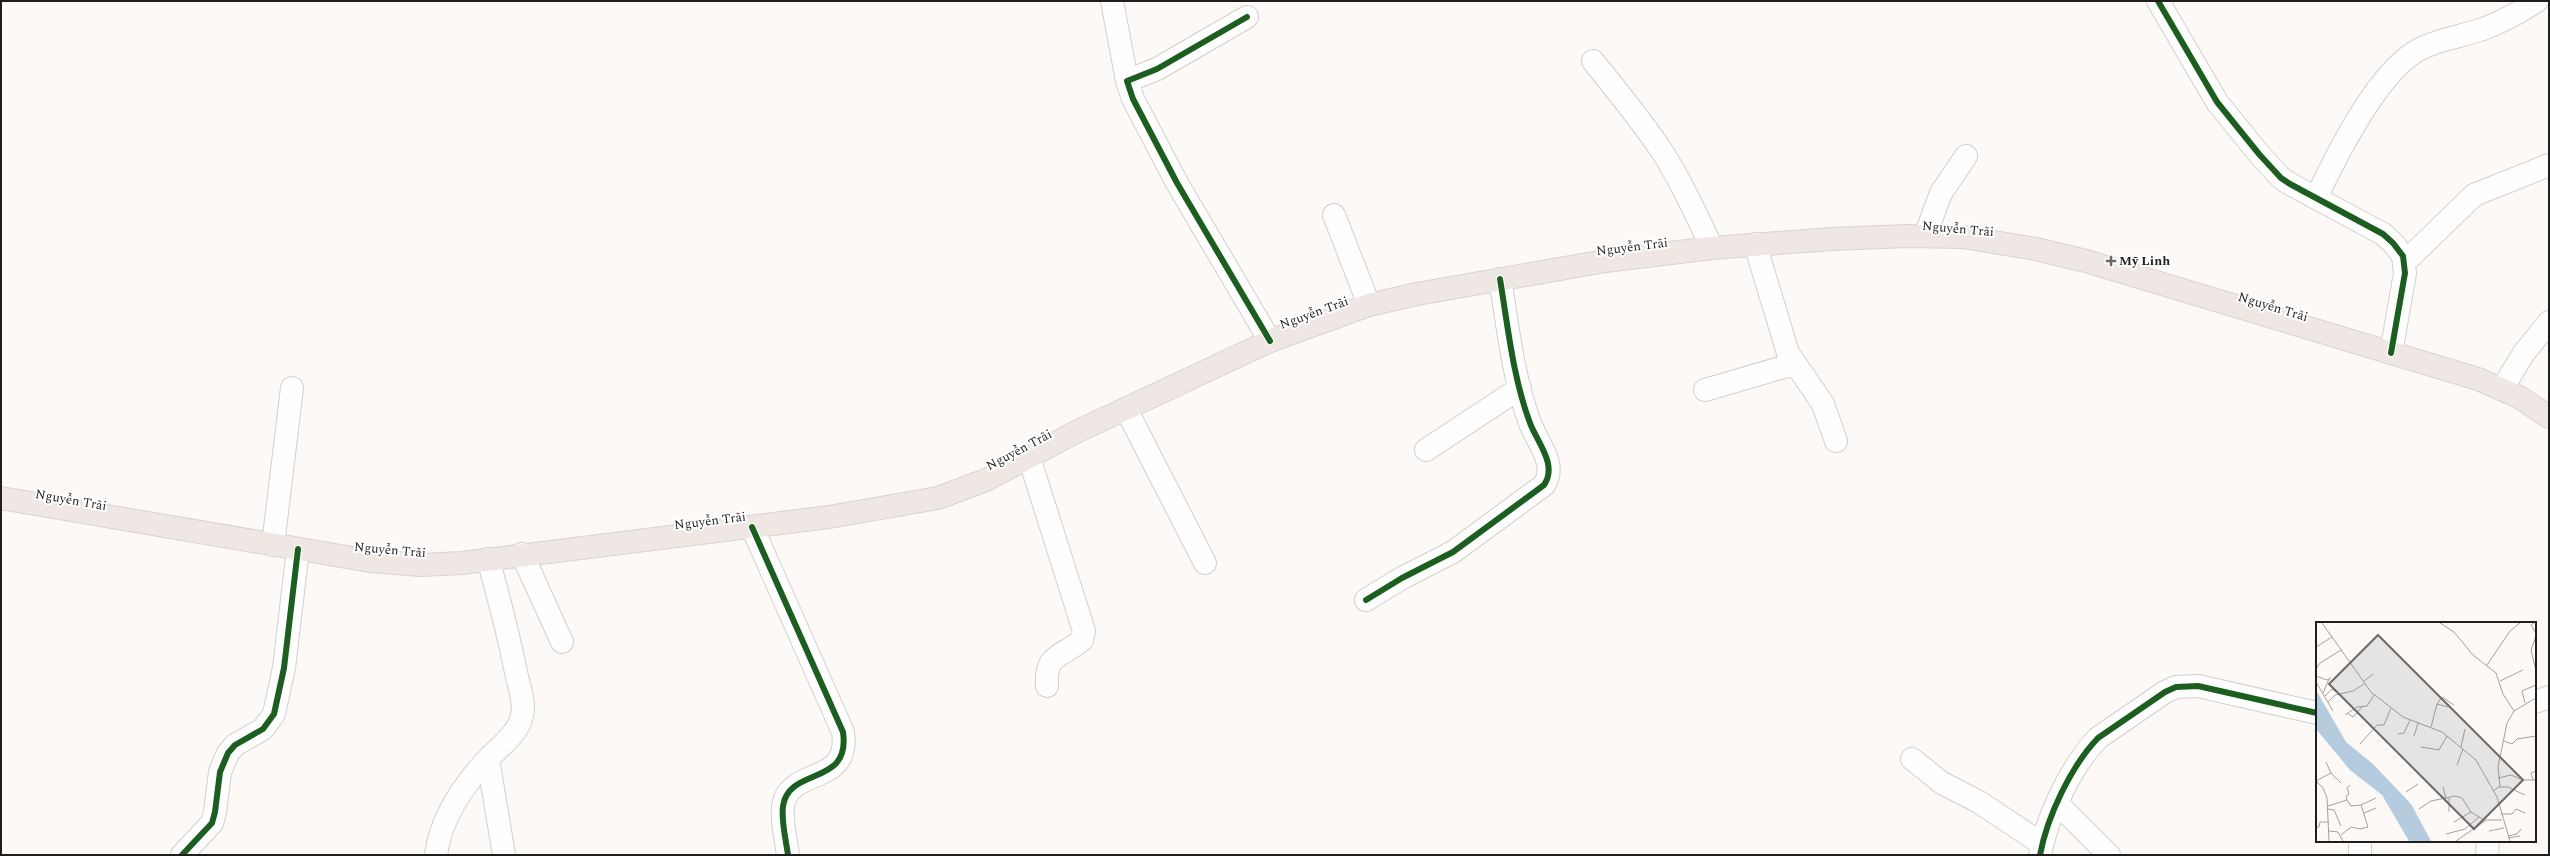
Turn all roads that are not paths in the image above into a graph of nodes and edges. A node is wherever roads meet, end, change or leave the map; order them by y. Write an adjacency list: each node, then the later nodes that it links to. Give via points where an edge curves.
1 (1112, 1): 6 (street)
2 (2158, 1): 9 (street, via 2217,102 2281,178)
3 (2537, 1): 9 (street, via 2493,25 2422,48 2401,62 2359,118 2335,157)
4 (1247, 18): 6 (street, via 1158,69)
5 (1592, 61): 13 (street, via 1637,115 1663,154)
6 (1127, 81): 18 (street, via 1133,100 1177,183)
7 (1966, 156): 11 (street, via 1941,192)
8 (2549, 165): 14 (street, via 2474,195)
9 (2316, 198): 14 (street, via 2383,234 2399,248)
10 (1334, 215): 16 (street)
11 (1926, 236): 12 (main road, Nguyễn Trãi); 19 (main road, Nguyễn Trãi, via 1993,242 2086,261)
12 (1755, 244): 13 (main road, Nguyễn Trãi); 20 (street, via 1788,353)
13 (1712, 248): 15 (main road, Nguyễn Trãi, via 1604,261)
14 (2405, 262): 19 (street)
15 (1500, 279): 16 (main road, Nguyễn Trãi); 22 (street)
16 (1369, 305): 18 (main road, Nguyễn Trãi)
17 (2549, 322): 23 (street, via 2524,353)
18 (1270, 341): 25 (main road, Nguyễn Trãi)
19 (2391, 353): 23 (main road, Nguyễn Trãi, via 2478,379)
20 (1794, 364): 24 (street); 27 (street, via 1823,404)
21 (292, 388): 32 (street)
22 (1520, 388): 28 (street); 37 (street, via 1530,424 1549,463 1548,479 1544,485 1469,542)
23 (2502, 389): 26 (main road, Nguyễn Trãi)
24 (1705, 390)
25 (1126, 409): 29 (main road, Nguyễn Trãi); 36 (street)
26 (2549, 417)
27 (1836, 441)
28 (1426, 450)
29 (1029, 457): 31 (main road, Nguyễn Trãi, via 986,480 916,504); 39 (street, via 1084,631 1082,640 1051,660 1046,671)
30 (1, 498): 32 (main road, Nguyễn Trãi)
31 (752, 526): 34 (main road, Nguyễn Trãi); 52 (street, via 843,732 845,743 835,766 798,784 786,797 783,813)
32 (273, 545): 33 (main road, Nguyễn Trãi)
33 (298, 550): 35 (main road, Nguyễn Trãi, via 400,564 441,565); 49 (street, via 284,668 274,714 263,729 235,745 228,753 220,772 212,823)
34 (522, 554): 35 (main road, Nguyễn Trãi); 38 (street)
35 (488, 559): 43 (street, via 511,645 523,703 523,714 515,732)
36 (1205, 563)
37 (1366, 600)
38 (562, 642)
39 (1047, 686)
40 (2549, 698): 41 (street)
41 (2536, 702)
42 (2316, 713): 45 (street, via 2218,689 2198,686 2176,687 2098,738 2081,760)
43 (488, 759): 50 (street, via 455,800 445,820); 51 (street)
44 (1912, 759): 48 (street, via 1942,784 1979,802)
45 (2057, 803): 48 (street); 53 (street)
46 (2360, 842): 54 (street)
47 (2488, 842): 55 (street)
48 (2041, 850)
49 (182, 855)
50 (436, 855)
51 (504, 855)
52 (788, 855)
53 (2109, 855)
54 (2360, 855)
55 (2486, 855)

